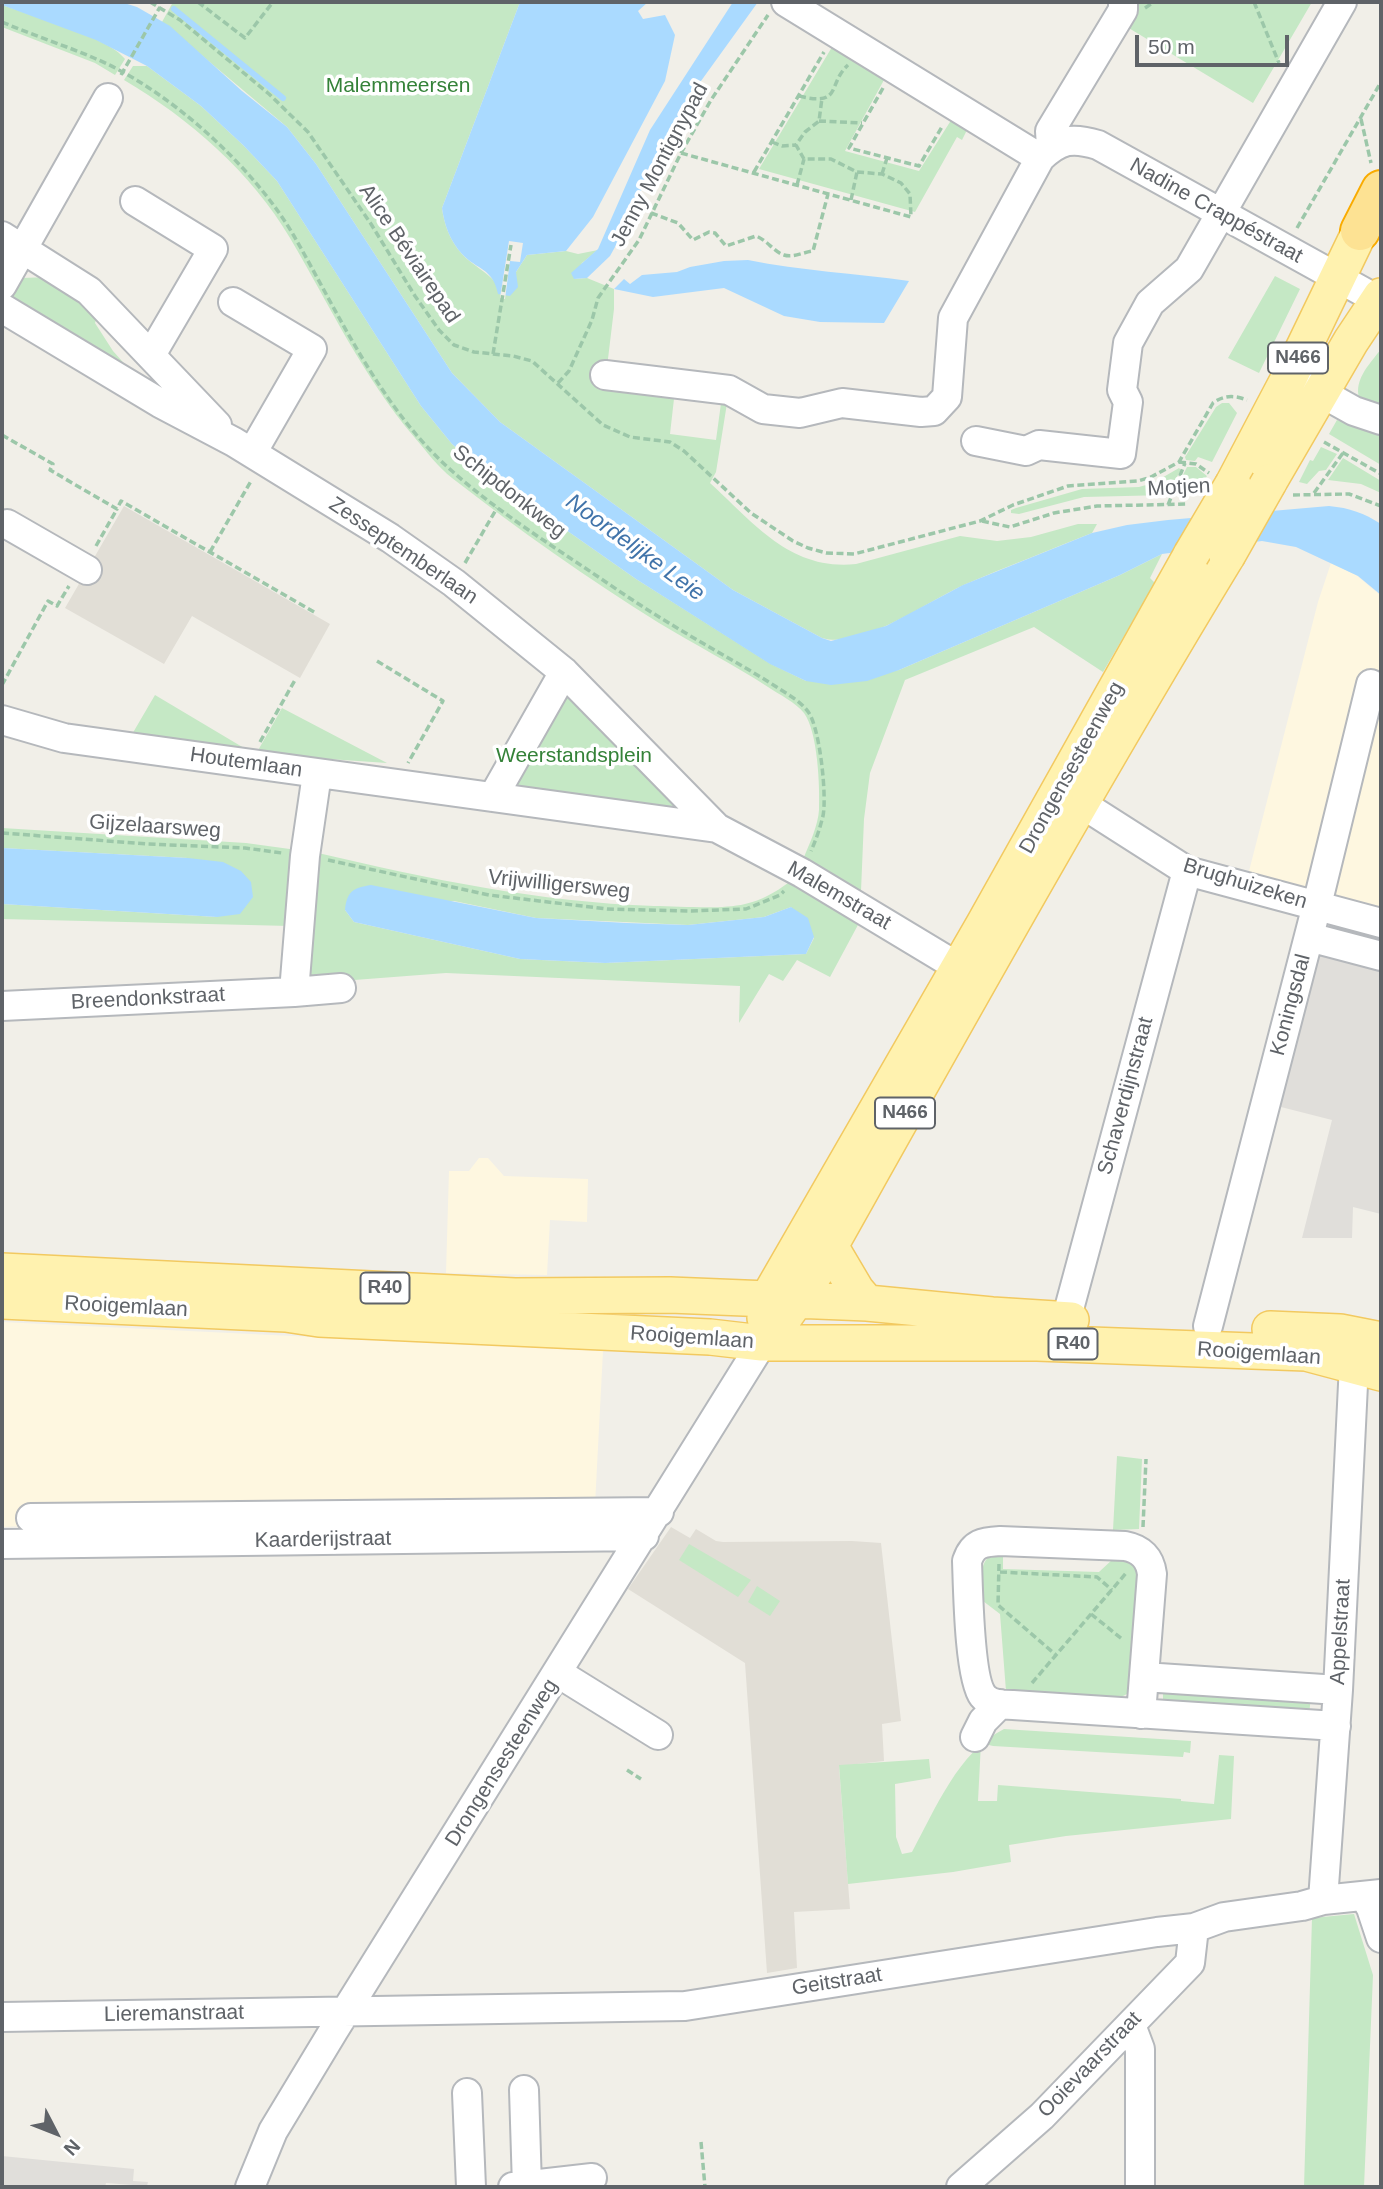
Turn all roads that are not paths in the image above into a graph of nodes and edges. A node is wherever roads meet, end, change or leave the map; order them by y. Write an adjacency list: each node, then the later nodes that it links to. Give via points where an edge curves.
1 (1123, 2): 5 (street, via 1123,10 1050,131)
2 (1342, 2): 8 (street)
3 (801, 14): 5 (street)
4 (108, 99): 10 (street)
5 (1046, 153): 8 (street, Nadine Crappéstraat, via 1080,139 1098,145); 18 (street, via 953,318 947,397 934,411 842,403 800,413 763,409 729,390)
6 (1377, 180): 9 (highway, Drongensesteenweg / N466)
7 (135, 201): 16 (street, via 213,249)
8 (1222, 214): 11 (street, Nadine Crappéstraat); 21 (street, via 1189,269 1150,303 1128,344 1122,390 1128,402 1121,454 1039,445 1026,451)
9 (1360, 231): 11 (main road, Drongensesteenweg / N466)
10 (12, 242): 12 (street); 16 (street, Zesseptemberlaan, via 89,291)
11 (1335, 278): 13 (street, Nadine Crappéstraat); 17 (main road, Drongensesteenweg / N466)
12 (2, 285)
13 (1380, 298): 19 (main road, Drongensesteenweg / N466)
14 (233, 302): 22 (street, via 312,349)
15 (2, 308): 22 (street, Zesseptemberlaan)
16 (151, 355): 22 (street, Zesseptemberlaan)
17 (1291, 374): 19 (street); 29 (main road, Drongensesteenweg / N466, bridge, via 1224,481)
18 (605, 375)
19 (1320, 393): 20 (street); 29 (main road, Drongensesteenweg / N466, bridge, via 1279,489 1227,556 1113,750)
20 (1381, 420)
21 (976, 441)
22 (249, 452): 25 (street, Zesseptemberlaan, via 390,538)
23 (4, 526): 24 (street)
24 (84, 568)
25 (564, 672): 30 (street); 31 (street)
26 (1371, 684): 33 (street, Koningsdal)
27 (2, 720): 28 (street, Houtemlaan, via 64,738)
28 (317, 774): 30 (street, Houtemlaan); 39 (street)
29 (1071, 796): 32 (street, Brughuizeken); 37 (main road, Drongensesteenweg / N466)
30 (493, 797): 31 (street)
31 (716, 828): 37 (street, Malemstraat, via 802,873)
32 (1187, 871): 33 (street, Brughuizeken); 46 (street, Schaverdijnstraat)
33 (1317, 905): 34 (street, Brughuizeken); 35 (street, Koningsdal)
34 (1381, 923)
35 (1309, 937): 36 (street); 47 (street, Koningsdal)
36 (1381, 957)
37 (969, 974): 41 (main road, Drongensesteenweg / N466); 44 (main road, Drongensesteenweg / N466)
38 (341, 988): 39 (street, Breendonkstraat)
39 (294, 992): 40 (street, Breendonkstraat)
40 (2, 1006)
41 (830, 1247): 44 (main road, Drongensesteenweg / N466); 45 (main road)
42 (2, 1271): 44 (main road, Rooigemlaan / R40, via 515,1296 670,1295)
43 (2, 1301): 49 (main road, Rooigemlaan / R40)
44 (782, 1301): 45 (main road, Rooigemlaan / R40); 49 (main road, Drongensesteenweg / N466)
45 (867, 1303): 46 (main road, Rooigemlaan / R40)
46 (1066, 1320): 47 (main road, Rooigemlaan / R40)
47 (1208, 1326): 48 (main road, Rooigemlaan / R40, via 1340,1332)
48 (1381, 1340)
49 (762, 1343): 50 (main road, Rooigemlaan / R40, via 1037,1343 1306,1353); 51 (street, Drongensesteenweg)
50 (1367, 1368): 57 (street, Appelstraat)
51 (659, 1512): 52 (street); 53 (street, Drongensesteenweg)
52 (31, 1518)
53 (644, 1536): 54 (street, Kaarderijstraat); 56 (street, Drongensesteenweg)
54 (2, 1544)
55 (1145, 1668): 57 (street); 58 (street, via 1152,1573 1141,1552 1125,1546 983,1542 975,1546 967,1561 974,1653 983,1696); 59 (street)
56 (558, 1673): 61 (street); 67 (street, Drongensesteenweg)
57 (1338, 1690): 60 (street, Appelstraat)
58 (1006, 1705): 59 (street); 62 (street, via 984,1721)
59 (1141, 1714): 60 (street)
60 (1336, 1726): 64 (street, Appelstraat)
61 (658, 1735)
62 (975, 1737)
63 (1373, 1895): 64 (street, Geitstraat); 66 (street)
64 (1323, 1900): 65 (street, Geitstraat, via 1224,1917)
65 (1194, 1928): 67 (street, Geitstraat, via 685,2006); 69 (street, Ooievaarstraat, via 1190,1963)
66 (1381, 1938)
67 (346, 2011): 68 (street, Lieremanstraat); 73 (street, Drongensesteenweg, via 273,2131)
68 (2, 2017)
69 (1131, 2025): 76 (street, Ooievaarstraat, via 1042,2116); 77 (street, via 1140,2049)
70 (524, 2090): 75 (street)
71 (467, 2093): 74 (street)
72 (592, 2178): 75 (street)
73 (250, 2187)
74 (471, 2187)
75 (523, 2187)
76 (961, 2187)
77 (1140, 2187)

